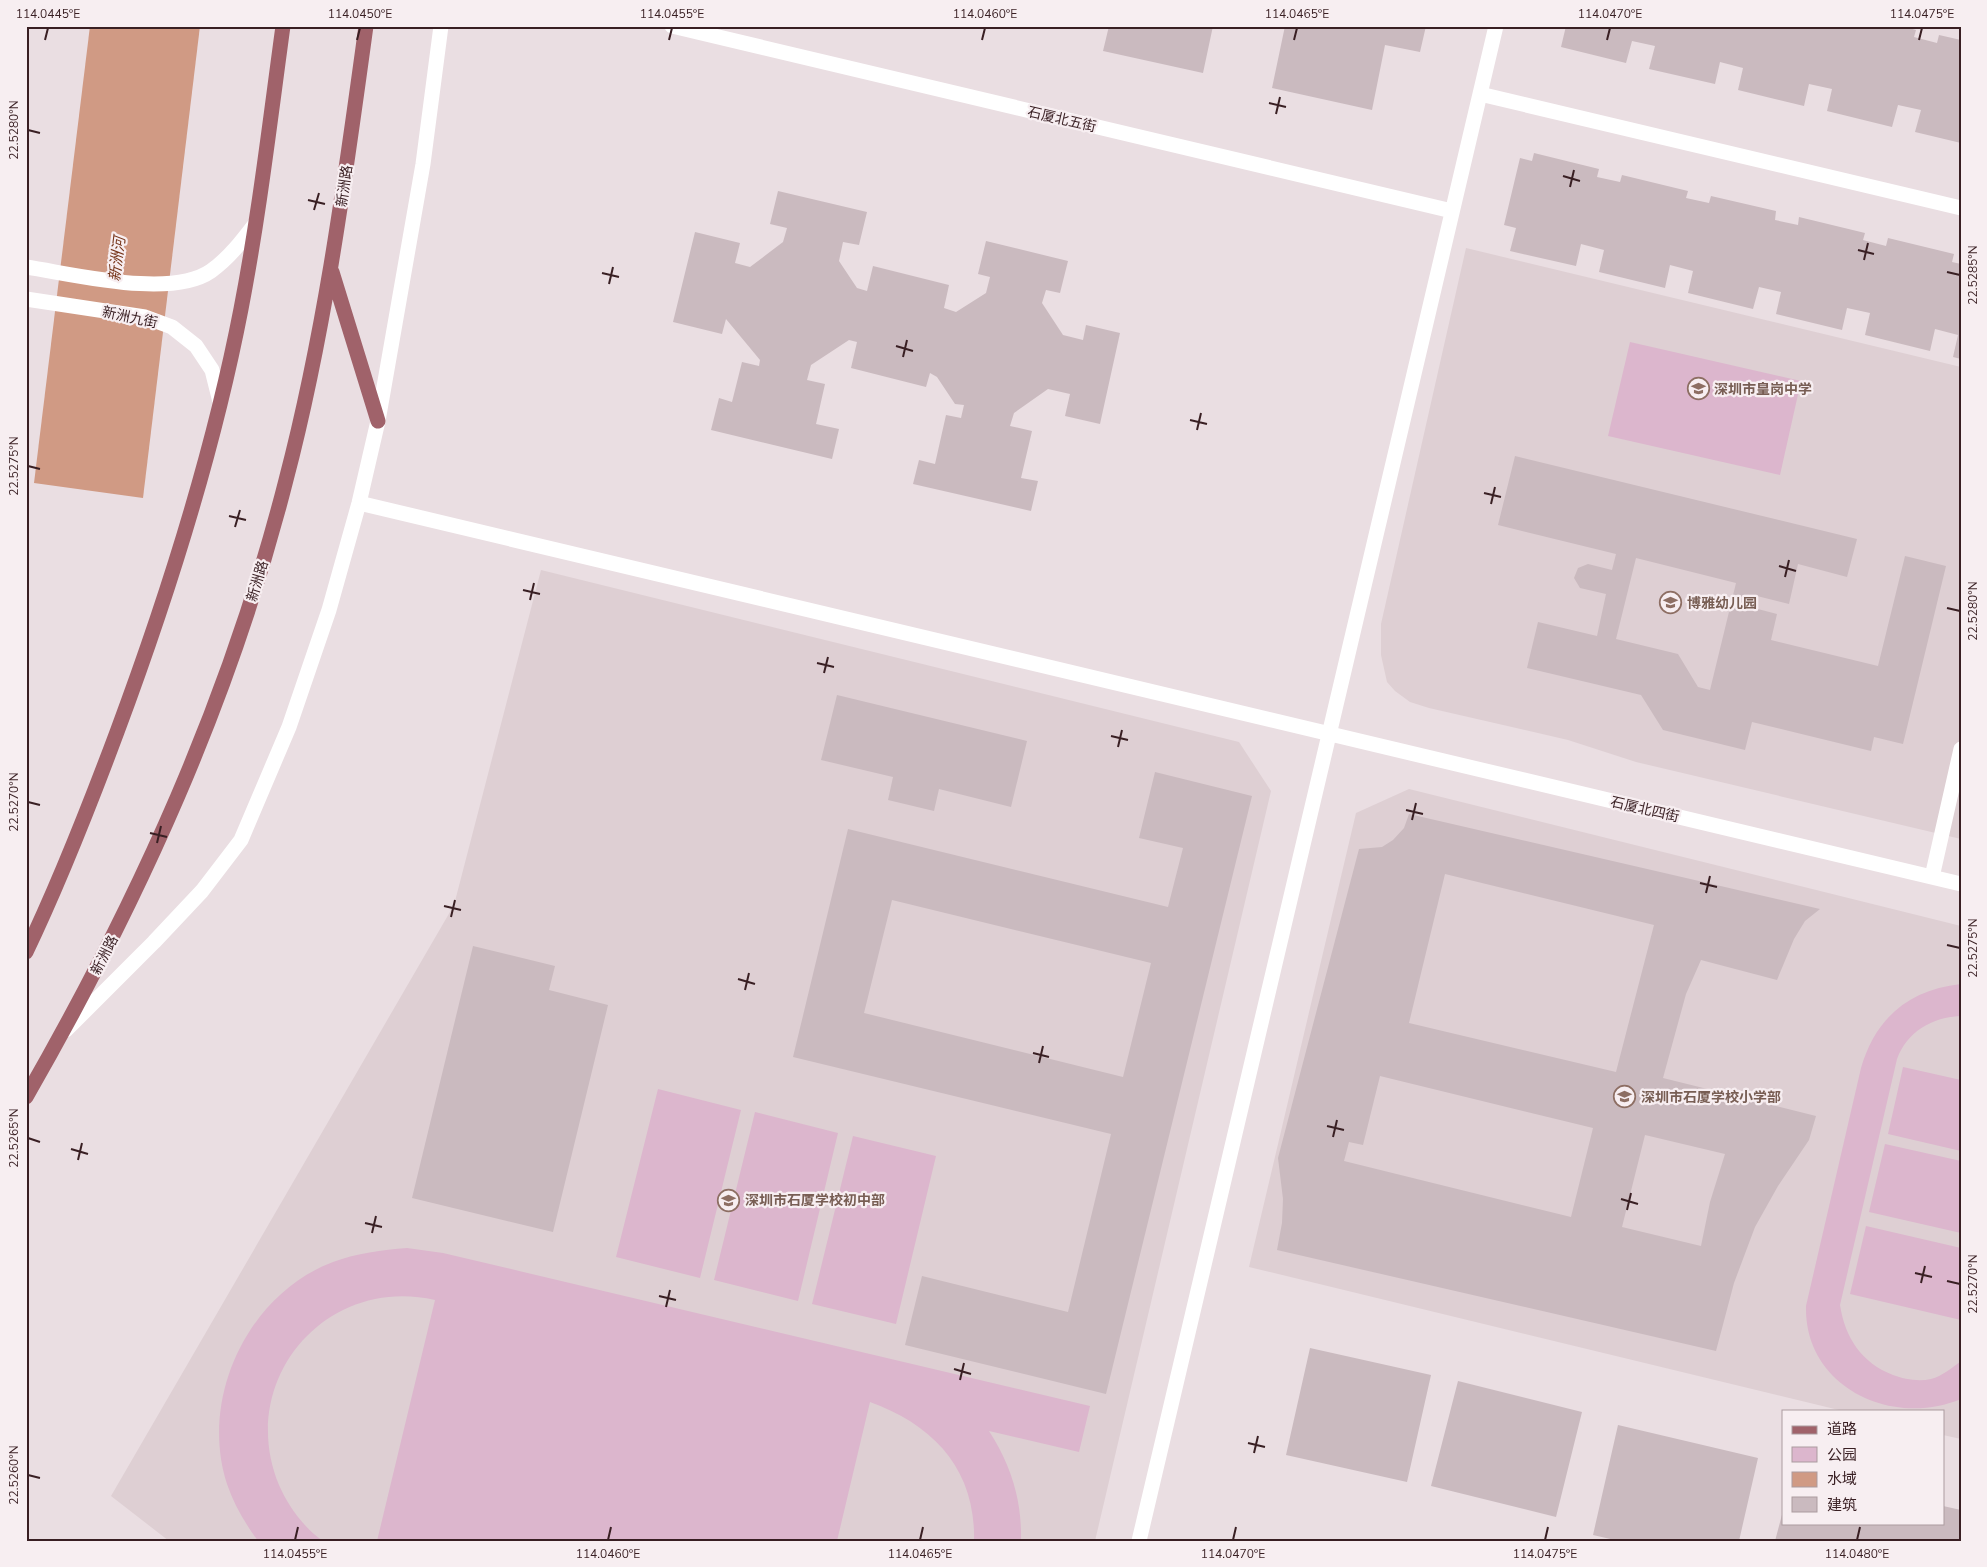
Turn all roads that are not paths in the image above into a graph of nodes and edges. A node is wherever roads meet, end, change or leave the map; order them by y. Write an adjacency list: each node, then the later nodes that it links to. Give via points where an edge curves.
1 (283, 26): 9 (main road)
2 (366, 26): 11 (main road, 新洲路)
3 (441, 26): 14 (street, via 423,164)
4 (672, 26): 8 (street, 石厦北五街)
5 (1496, 26): 6 (street)
6 (1480, 94): 7 (street); 8 (street)
7 (1961, 208)
8 (1452, 211): 16 (street)
9 (256, 224): 10 (street, via 236,250 210,272 181,284 150,285); 13 (main road)
10 (26, 267)
11 (331, 268): 14 (main road); 21 (main road, 新洲路, via 286,482 237,647 177,802)
12 (26, 299): 13 (street, 新洲九街, via 145,317 172,327 196,346 212,370)
13 (220, 402): 20 (main road, via 188,523 147,651 96,787)
14 (378, 421): 15 (street)
15 (360, 503): 16 (street, 石厦北四街); 21 (street, via 329,610 289,727 241,840 202,891)
16 (1329, 734): 18 (street, 石厦北四街); 24 (street)
17 (1961, 749): 18 (street)
18 (1932, 877): 19 (street, 石厦北四街)
19 (1961, 884)
20 (26, 952)
21 (66, 1030): 22 (main road, 新洲路)
22 (32, 1075): 23 (main road, 新洲路)
23 (26, 1096)
24 (1139, 1541)

